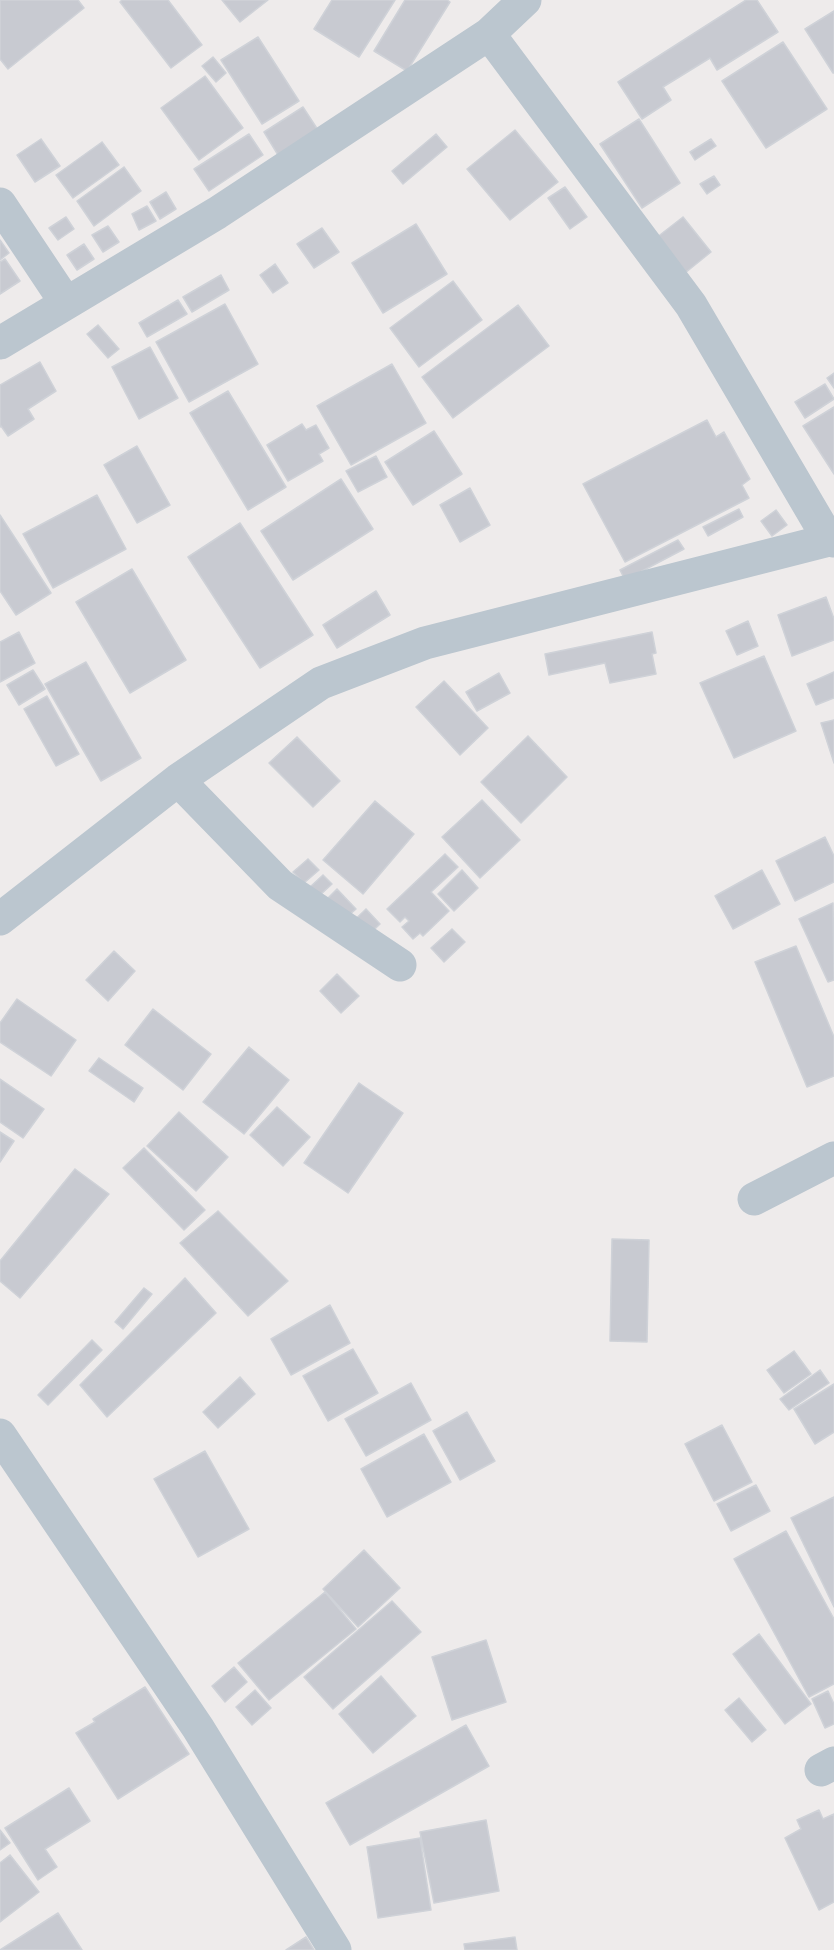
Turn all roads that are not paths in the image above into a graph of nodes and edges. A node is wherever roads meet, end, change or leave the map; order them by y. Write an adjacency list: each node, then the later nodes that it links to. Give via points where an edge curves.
1 (525, 0): 2 (street)
2 (489, 34): 4 (street, via 217,213); 6 (street, via 691,305)
3 (0, 204): 4 (street)
4 (66, 303): 5 (street)
5 (0, 343)
6 (831, 540): 7 (street, via 425,643 321,683)
7 (178, 780): 8 (street); 9 (street, via 280,885)
8 (0, 919)
9 (400, 965)
10 (834, 1158): 11 (street)
11 (754, 1199)
12 (0, 1435): 13 (street, via 198,1728)
13 (335, 1950)

